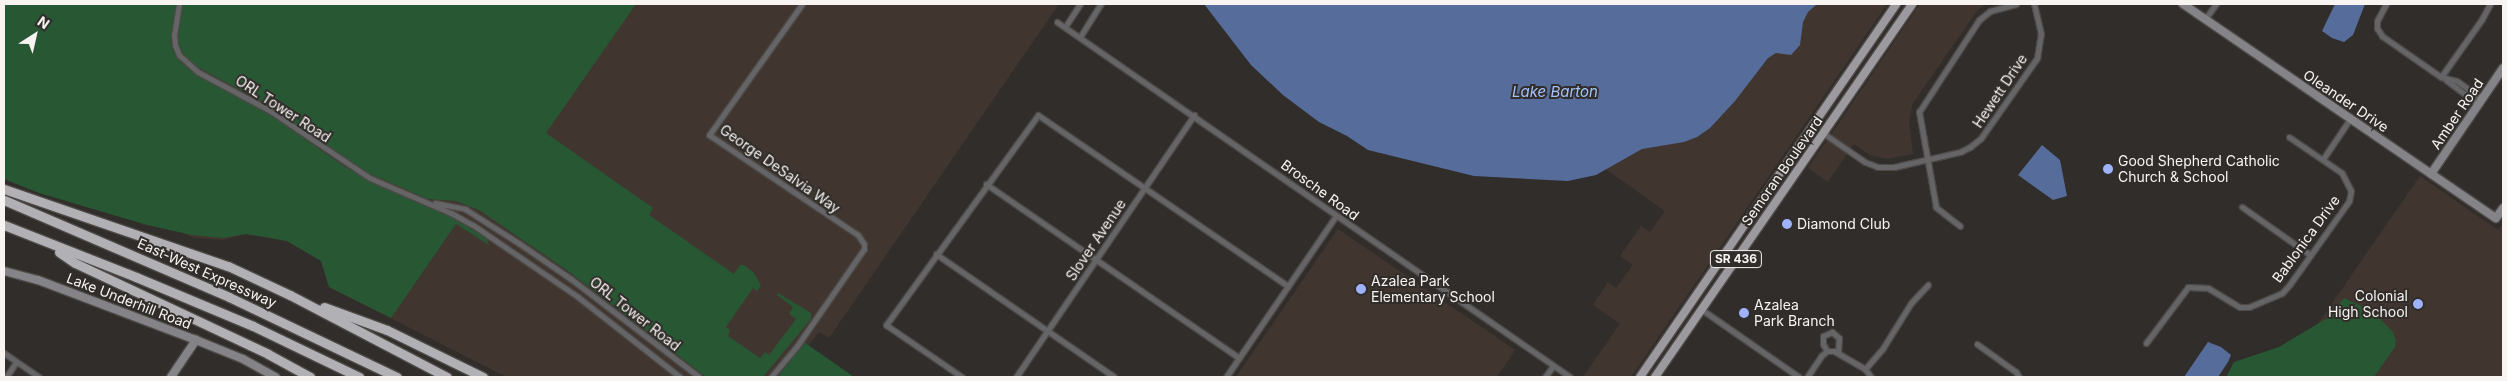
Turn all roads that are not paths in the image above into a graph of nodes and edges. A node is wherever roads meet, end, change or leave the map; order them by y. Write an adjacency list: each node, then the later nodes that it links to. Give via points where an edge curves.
1 (179, 4): 34 (street, ORL Tower Road, via 175,45 186,63 269,110 355,169)
2 (802, 4): 82 (street, George DeSalvia Way, via 709,135 858,235 864,249 797,346)
3 (1080, 4): 15 (street)
4 (1101, 4): 16 (street)
5 (1896, 4): 20 (main road, Semoran Boulevard / SR 436)
6 (1912, 4): 24 (main road, Semoran Boulevard / SR 436)
7 (2016, 4): 28 (street, via 1990,11 1979,20 1924,101 1919,112)
8 (2034, 4): 28 (street, Hewett Drive, via 2041,34 2036,58 1998,114 1981,138 1970,147)
9 (2183, 4): 13 (street, Oleander Drive)
10 (2216, 4): 13 (street)
11 (2386, 4): 18 (street, via 2377,21 2382,36)
12 (2490, 4): 18 (street)
13 (2205, 19): 22 (street, Oleander Drive)
14 (1058, 22): 15 (street, Brosche Road)
15 (1065, 27): 16 (street, Brosche Road)
16 (1080, 37): 21 (street, Brosche Road)
17 (2503, 68): 19 (street, Amber Road)
18 (2441, 77): 19 (street)
19 (2480, 101): 29 (street, Amber Road)
20 (1823, 111): 23 (main road, Semoran Boulevard / SR 436); 24 (main road, via 1819,122)
21 (1194, 115): 31 (street, Slover Avenue); 37 (street, Brosche Road)
22 (2350, 119): 27 (street); 29 (street, Oleander Drive)
23 (1812, 126): 26 (main road, via 1816,137); 47 (main road, Semoran Boulevard / SR 436)
24 (1823, 133): 26 (main road, Semoran Boulevard / SR 436); 28 (street, Hewett Drive, via 1865,162 1878,167)
25 (2289, 137): 27 (street)
26 (1812, 148): 53 (main road, Semoran Boulevard / SR 436)
27 (2323, 159): 44 (street, Bablonica Drive, via 2342,173 2351,191 2348,201)
28 (1926, 160): 39 (street, via 1936,207)
29 (2431, 174): 36 (street, Oleander Drive, via 2496,218)
30 (986, 184): 31 (street, via 1038,115); 43 (street); 45 (street)
31 (1145, 188): 45 (street, Slover Avenue); 49 (street)
32 (4, 189): 50 (highway, via 228,266)
33 (4, 200): 77 (highway, East-West Expressway, via 229,296)
34 (425, 201): 40 (street, ORL Tower Road, via 465,209); 41 (street, ORL Tower Road)
35 (2242, 207): 44 (street)
36 (2503, 208)
37 (1336, 216): 49 (street); 67 (street, Brosche Road)
38 (4, 225): 42 (highway)
39 (1960, 226)
40 (504, 234): 41 (street); 52 (street, ORL Tower Road)
41 (499, 242): 54 (street, ORL Tower Road)
42 (49, 244): 63 (highway, via 172,292); 74 (highway, via 75,263)
43 (936, 254): 55 (street); 83 (street, via 886,324)
44 (2310, 255): 58 (street, Bablonica Drive, via 2282,293 2250,307 2240,307 2208,288 2188,286)
45 (1096, 260): 55 (street, Slover Avenue); 64 (street)
46 (4, 271): 57 (street, Lake Underhill Road, via 38,280)
47 (1707, 279): 51 (main road, Semoran Boulevard / SR 436); 53 (main road, via 1700,296)
48 (1928, 284): 68 (street)
49 (1288, 286): 64 (street)
50 (290, 295): 78 (highway); 79 (highway, via 387,330)
51 (1689, 306): 56 (main road, via 1690,320); 89 (main road, Semoran Boulevard / SR 436)
52 (609, 307): 54 (street); 81 (street, ORL Tower Road)
53 (1701, 309): 56 (main road, Semoran Boulevard / SR 436); 91 (street)
54 (602, 316): 80 (street, ORL Tower Road)
55 (1048, 331): 84 (street, Slover Avenue); 85 (street)
56 (1684, 335): 90 (main road, Semoran Boulevard / SR 436)
57 (196, 340): 65 (street, Lake Underhill Road); 71 (street)
58 (2146, 343)
59 (1977, 344): 94 (street)
60 (1827, 351): 61 (street); 61 (street, via 1823,336 1832,332 1839,338); 92 (street)
61 (1838, 352): 68 (street)
62 (4, 353): 66 (street)
63 (319, 358): 75 (highway); 76 (highway)
64 (1239, 358): 86 (street)
65 (243, 359): 72 (street, Lake Underhill Road); 73 (street, Lake Underhill Road)
66 (16, 362): 69 (street); 70 (street)
67 (1552, 366): 87 (street); 88 (street, Brosche Road)
68 (1864, 370): 93 (street)
69 (6, 377)
70 (39, 377)
71 (171, 377)
72 (269, 377)
73 (275, 377)
74 (310, 377)
75 (345, 377)
76 (359, 377)
77 (397, 377)
78 (448, 377)
79 (483, 377)
80 (680, 377)
81 (699, 377)
82 (771, 377)
83 (962, 377)
84 (1016, 377)
85 (1114, 377)
86 (1226, 377)
87 (1545, 377)
88 (1570, 377)
89 (1640, 377)
90 (1655, 377)
91 (1798, 377)
92 (1807, 377)
93 (1871, 377)
94 (2019, 377)

